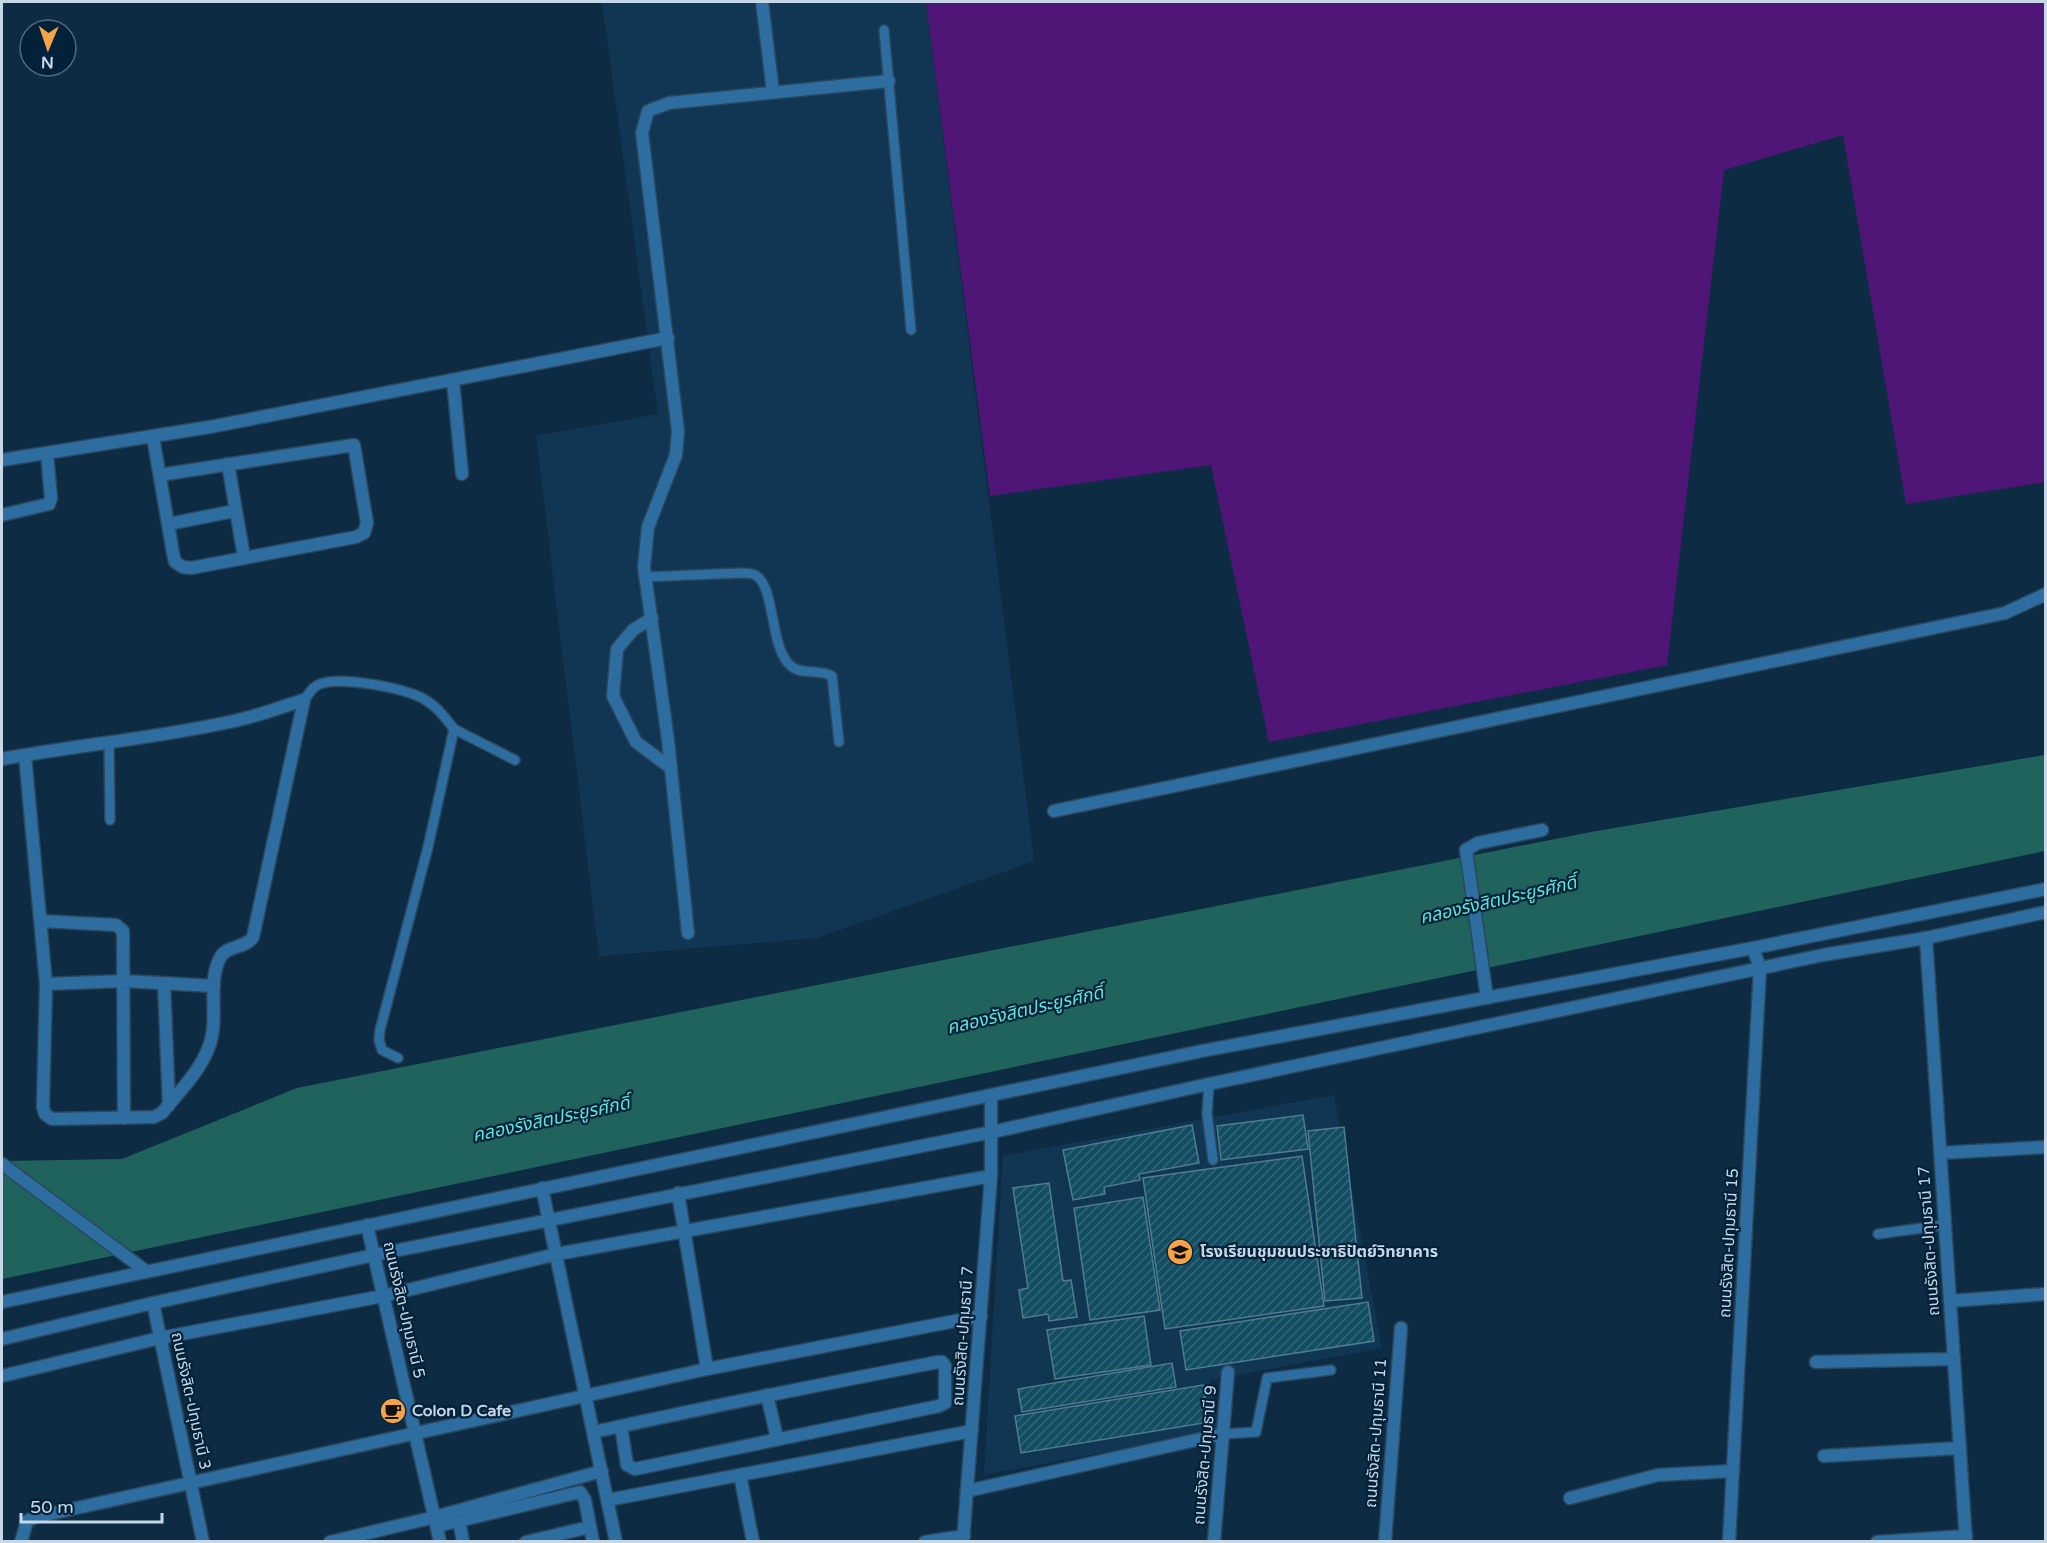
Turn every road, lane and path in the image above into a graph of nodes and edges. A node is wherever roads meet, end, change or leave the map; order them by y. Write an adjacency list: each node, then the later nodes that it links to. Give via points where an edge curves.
1 (762, 2): 4 (street)
2 (884, 30): 3 (lane)
3 (889, 81): 4 (street); 5 (lane)
4 (773, 92): 6 (street, via 669,104 648,111 642,134)
5 (911, 330)
6 (668, 338): 7 (street); 18 (street, via 678,431 676,455 648,527)
7 (453, 381): 8 (street); 12 (street)
8 (153, 437): 9 (street); 13 (street)
9 (47, 454): 10 (street); 15 (street, via 51,498 48,504)
10 (2, 460)
11 (228, 464): 13 (street); 14 (street); 17 (street, via 354,445 367,523 364,533)
12 (462, 474)
13 (160, 475): 16 (street)
14 (234, 511): 16 (street); 17 (street)
15 (2, 515)
16 (169, 524): 17 (street, via 175,562 183,567)
17 (244, 557)
18 (645, 577): 20 (street); 23 (lane, via 754,574 762,581 775,632 790,666 832,676)
19 (2046, 594): 29 (street, via 2005,613)
20 (652, 618): 28 (street); 28 (street, via 633,630 617,649 613,696 636,742)
21 (304, 700): 22 (lane, via 321,683 355,681 419,696 439,710); 24 (street, via 235,721); 42 (street, via 253,937 248,944 221,955)
22 (454, 729): 27 (lane); 44 (lane, via 380,1030 382,1050)
23 (839, 742)
24 (110, 743): 25 (street); 30 (lane)
25 (25, 755): 26 (street); 34 (street)
26 (2, 759)
27 (515, 760)
28 (671, 768): 35 (street)
29 (1054, 811)
30 (110, 820)
31 (1542, 830): 43 (street, via 1468,847)
32 (2046, 889): 37 (street)
33 (2046, 912): 36 (street)
34 (41, 921): 39 (street, via 120,927); 40 (street)
35 (688, 933)
36 (1926, 938): 38 (street); 51 (street, ถนนรังสิต-ปทุมธานี 17)
37 (1754, 948): 38 (street, ถนนรังสิต-ปทุมธานี 15); 43 (street)
38 (1760, 968): 45 (street); 91 (street, ถนนรังสิต-ปทุมธานี 15)
39 (124, 981): 40 (street); 41 (street); 48 (street)
40 (46, 984): 48 (street, via 45,1114 52,1119)
41 (164, 984): 42 (street); 47 (street)
42 (214, 986): 47 (street, via 208,1052)
43 (1487, 998): 46 (street)
44 (398, 1058)
45 (1209, 1084): 49 (street); 52 (lane, via 1207,1114)
46 (991, 1095): 49 (street, ถนนรังสิต-ปทุมธานี 7); 55 (street)
47 (168, 1105): 48 (street, via 154,1117)
48 (124, 1118)
49 (992, 1132): 54 (street, ถนนรังสิต-ปทุมธานี 7); 56 (street)
50 (2046, 1147): 51 (street)
51 (1940, 1153): 59 (street, ถนนรังสิต-ปทุมธานี 17)
52 (1213, 1160)
53 (2, 1164): 64 (street)
54 (991, 1176): 60 (street); 70 (street, ถนนรังสิต-ปทุมธานี 7)
55 (542, 1188): 57 (street); 58 (street)
56 (678, 1193): 57 (street); 60 (street)
57 (550, 1219): 62 (street); 63 (street)
58 (367, 1225): 63 (street, ถนนรังสิต-ปทุมธานี 5); 64 (street)
59 (1945, 1225): 61 (lane); 67 (street, ถนนรังสิต-ปทุมธานี 17)
60 (686, 1229): 62 (street); 76 (street)
61 (1878, 1234)
62 (557, 1254): 66 (street); 81 (street)
63 (374, 1255): 66 (street, ถนนรังสิต-ปทุมธานี 5); 69 (street)
64 (146, 1271): 68 (street)
65 (2046, 1294): 67 (street)
66 (383, 1296): 72 (street); 84 (street, ถนนรังสิต-ปทุมธานี 5)
67 (1950, 1301): 74 (street, ถนนรังสิต-ปทุมธานี 17)
68 (2, 1302)
69 (153, 1303): 72 (street, ถนนรังสิต-ปทุมธานี 3); 73 (street)
70 (981, 1317): 76 (street); 83 (street, ถนนรังสิต-ปทุมธานี 7)
71 (1401, 1328): 113 (street, ถนนรังสิต-ปทุมธานี 11)
72 (160, 1338): 79 (street); 93 (street, ถนนรังสิต-ปทุมธานี 3)
73 (2, 1339)
74 (1954, 1359): 75 (street); 88 (street, ถนนรังสิต-ปทุมธานี 17)
75 (1816, 1362)
76 (707, 1369): 81 (street)
77 (1331, 1370): 86 (lane, via 1267,1378 1256,1432)
78 (1228, 1372): 86 (street, ถนนรังสิต-ปทุมธานี 9)
79 (2, 1376)
80 (767, 1395): 82 (street); 87 (street); 87 (street, via 938,1362 945,1366 945,1403)
81 (586, 1397): 84 (street); 85 (street)
82 (621, 1426): 85 (street); 87 (street, via 627,1465 634,1469)
83 (972, 1431): 92 (street); 94 (street, ถนนรังสิต-ปทุมธานี 7)
84 (415, 1432): 93 (street); 98 (street, ถนนรังสิต-ปทุมธานี 5)
85 (594, 1432): 90 (street)
86 (1223, 1434): 94 (street); 112 (street, ถนนรังสิต-ปทุมธานี 9)
87 (777, 1438)
88 (1960, 1448): 89 (street); 101 (street, ถนนรังสิต-ปทุมธานี 17)
89 (1824, 1456)
90 (602, 1471): 96 (street); 98 (street)
91 (1733, 1471): 95 (street, via 1658,1475); 114 (street, ถนนรังสิต-ปทุมธานี 15)
92 (740, 1475): 96 (street); 110 (street)
93 (191, 1483): 102 (street, via 27,1521); 103 (street, ถนนรังสิต-ปทุมธานี 3)
94 (967, 1491): 100 (street, ถนนรังสิต-ปทุมธานี 7)
95 (1570, 1498)
96 (608, 1500): 109 (street)
97 (459, 1520): 98 (street); 99 (street, via 574,1491 584,1496); 106 (street)
98 (436, 1521): 104 (street); 105 (street, ถนนรังสิต-ปทุมธานี 5)
99 (590, 1527): 107 (street); 108 (street)
100 (963, 1539): 111 (street)
101 (1966, 1539): 115 (street)
102 (21, 1542)
103 (203, 1542)
104 (330, 1542)
105 (440, 1542)
106 (463, 1542)
107 (526, 1542)
108 (592, 1542)
109 (616, 1542)
110 (753, 1542)
111 (925, 1542)
112 (1214, 1542)
113 (1385, 1542)
114 (1729, 1542)
115 (1877, 1542)

